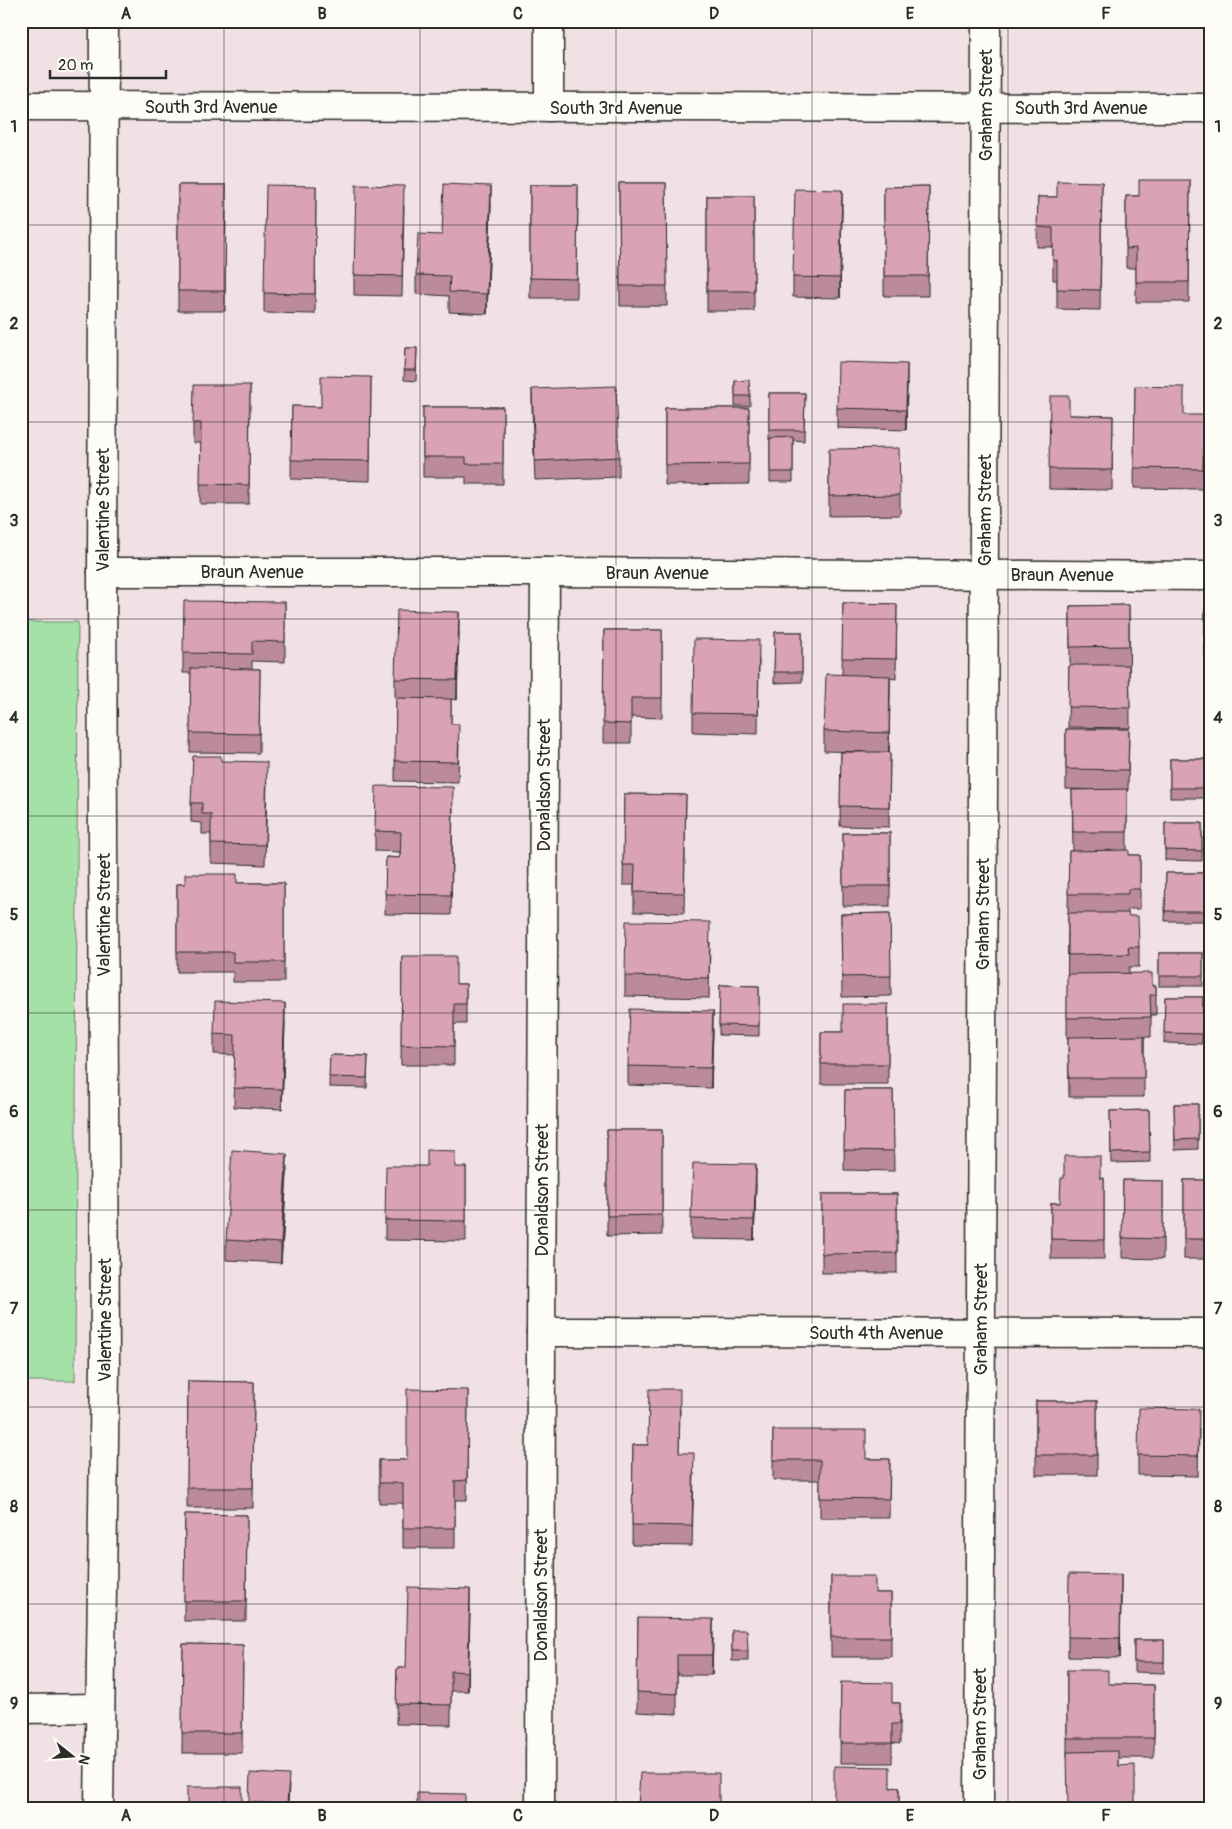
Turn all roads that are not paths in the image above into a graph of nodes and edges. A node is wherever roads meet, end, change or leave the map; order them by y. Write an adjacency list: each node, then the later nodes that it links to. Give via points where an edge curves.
1 (104, 21): 5 (street, Valentine Street)
2 (549, 21): 6 (street)
3 (986, 21): 7 (street, Graham Street)
4 (21, 106): 5 (street, South 3rd Avenue)
5 (104, 107): 6 (street, South 3rd Avenue); 9 (street, Valentine Street)
6 (549, 108): 7 (street, South 3rd Avenue)
7 (986, 108): 8 (street, South 3rd Avenue); 11 (street, Graham Street)
8 (1211, 108)
9 (102, 572): 10 (street, Braun Avenue); 17 (street, Valentine Street, via 105,1364)
10 (545, 572): 11 (street, Braun Avenue); 13 (street, Donaldson Street)
11 (984, 575): 12 (street, Braun Avenue); 14 (street, Graham Street)
12 (1211, 576)
13 (541, 1332): 14 (street, South 4th Avenue); 19 (street, Donaldson Street)
14 (981, 1333): 15 (street, South 4th Avenue); 20 (street, Graham Street)
15 (1211, 1333)
16 (21, 1708): 17 (street)
17 (100, 1708): 18 (street, Valentine Street)
18 (99, 1808)
19 (540, 1808)
20 (979, 1808)

